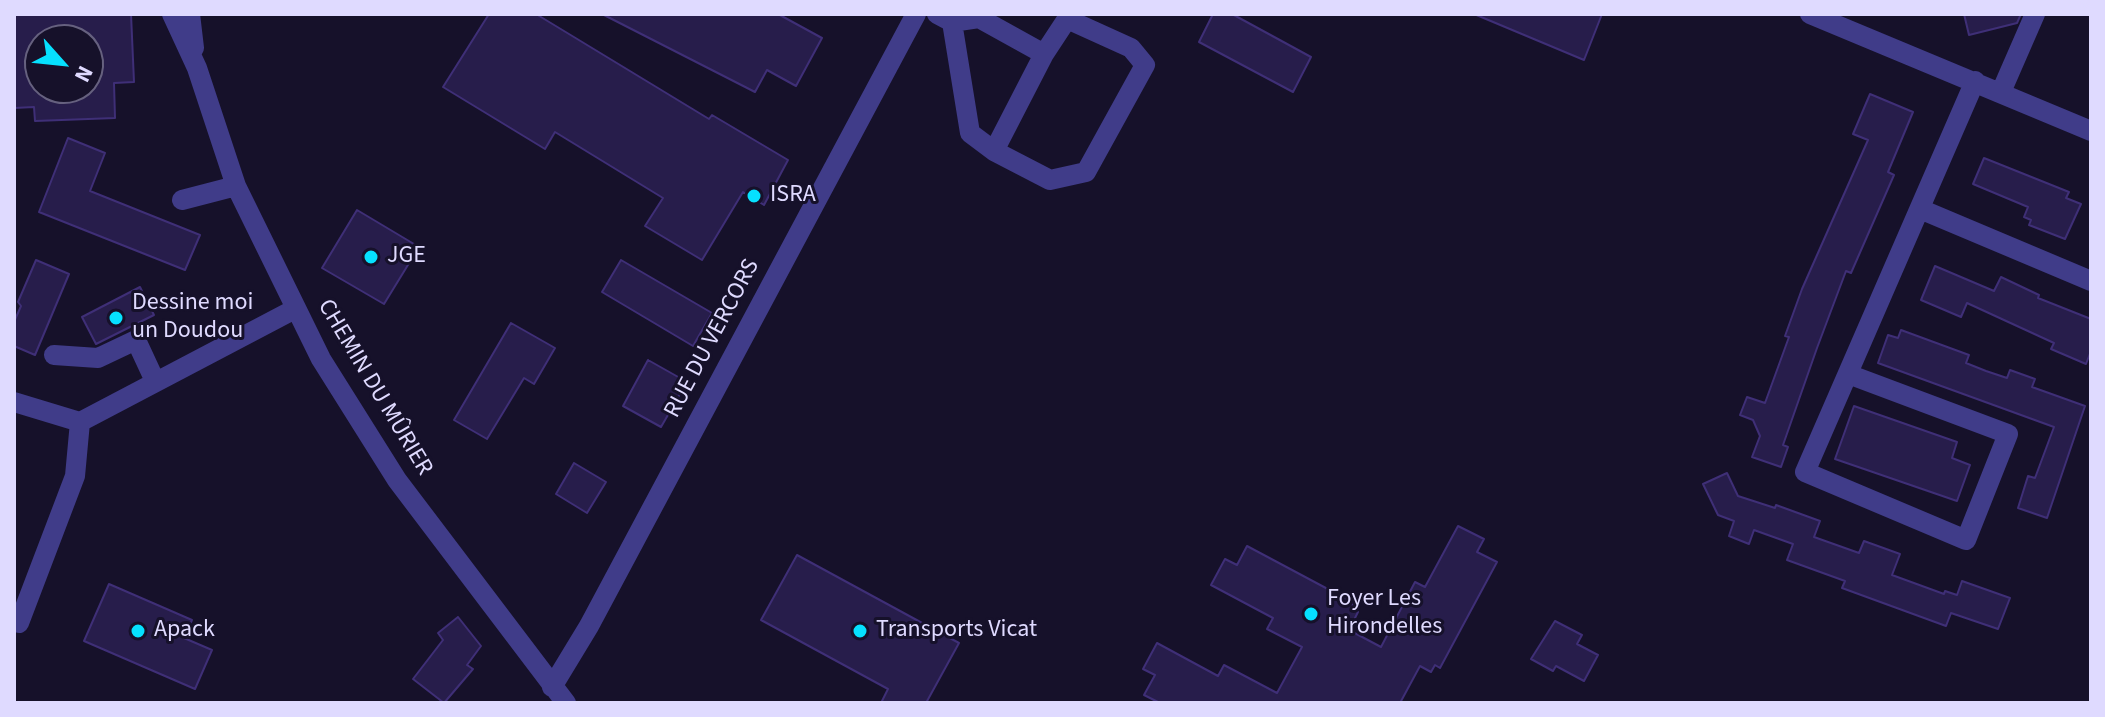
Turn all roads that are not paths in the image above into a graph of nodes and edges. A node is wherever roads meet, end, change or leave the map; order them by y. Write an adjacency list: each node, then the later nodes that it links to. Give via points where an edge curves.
1 (172, 14): 8 (street, CHEMIN DU MÛRIER)
2 (190, 14): 8 (street, CHEMIN DU MÛRIER)
3 (916, 14): 24 (street, RUE DU VERCORS)
4 (1810, 14): 9 (street)
5 (2035, 14): 10 (street)
6 (944, 18): 7 (street, via 979,18); 12 (street, via 970,133)
7 (1044, 54): 12 (street); 12 (street, via 1067,19 1131,48 1145,65 1086,172 1050,180)
8 (197, 68): 13 (street, CHEMIN DU MÛRIER)
9 (1975, 81): 10 (street); 15 (street)
10 (2001, 92): 11 (street)
11 (2091, 131)
12 (994, 151)
13 (236, 186): 14 (street); 17 (street, CHEMIN DU MÛRIER)
14 (182, 200)
15 (1920, 209): 16 (street); 19 (street)
16 (2091, 281)
17 (295, 309): 20 (street); 24 (street, CHEMIN DU MÛRIER, via 397,480)
18 (54, 355): 20 (street, via 98,358 136,340)
19 (1848, 374): 19 (street, via 1805,472 1966,540 2008,434)
20 (155, 381): 22 (street)
21 (14, 402): 22 (street)
22 (80, 422): 23 (street, via 75,476)
23 (19, 623)
24 (552, 687): 25 (street, CHEMIN DU MÛRIER)
25 (566, 703)

